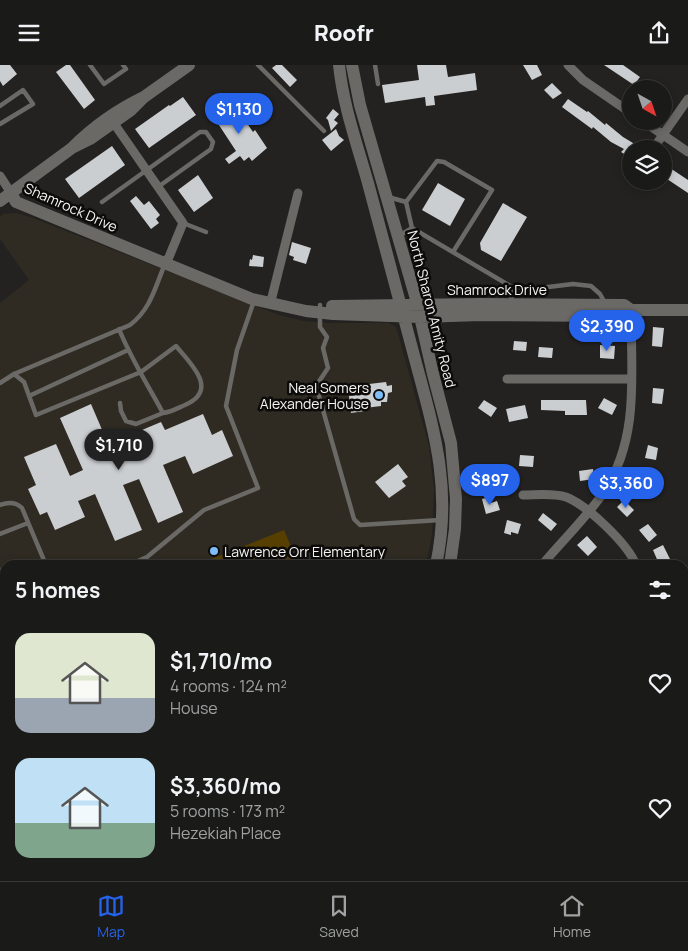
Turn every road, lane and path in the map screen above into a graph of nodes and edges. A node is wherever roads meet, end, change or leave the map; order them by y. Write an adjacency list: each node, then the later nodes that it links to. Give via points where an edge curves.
1 (90, 65): 2 (lane, via 104,84 126,69)
2 (123, 65)
3 (189, 65): 10 (street)
4 (258, 65): 17 (lane)
5 (339, 65): 45 (street, North Sharon Amity Road, via 347,108)
6 (352, 65): 27 (street, North Sharon Amity Road, via 360,105)
7 (375, 65): 9 (lane)
8 (568, 65): 13 (street, via 583,80)
9 (378, 84)
10 (144, 97): 14 (street); 20 (street, via 86,134)
11 (688, 99): 18 (street)
12 (0, 106): 15 (lane, via 23,90 33,104)
13 (622, 107)
14 (113, 122): 20 (street); 22 (street)
15 (0, 124)
16 (655, 130): 18 (street)
17 (324, 131)
18 (662, 135): 19 (street); 21 (street)
19 (659, 140)
20 (72, 148): 25 (street)
21 (688, 152)
22 (146, 170): 24 (street); 24 (lane, via 200,132 209,136 213,142 211,149); 29 (lane)
23 (0, 176): 25 (street)
24 (158, 187): 31 (street)
25 (11, 193): 28 (street); 36 (street, Shamrock Drive, via 21,194)
26 (298, 193): 38 (street)
27 (387, 197): 30 (lane); 34 (street, North Sharon Amity Road)
28 (0, 201)
29 (102, 201)
30 (406, 201): 32 (lane); 35 (lane, via 437,161 444,161 492,191)
31 (182, 223): 33 (lane); 36 (street)
32 (412, 228): 34 (lane); 35 (lane)
33 (206, 231)
34 (398, 237): 46 (street, North Sharon Amity Road)
35 (453, 252): 37 (lane)
36 (167, 260): 38 (street, Shamrock Drive); 39 (street, Shamrock Drive); 47 (lane, via 140,318)
37 (512, 287): 40 (lane); 41 (lane, via 591,286)
38 (272, 297): 42 (street, Shamrock Drive)
39 (254, 300): 42 (street, Shamrock Drive); 64 (lane, via 237,350 226,406 258,488 204,509)
40 (511, 304): 41 (street, Shamrock Drive); 46 (street, Shamrock Drive)
41 (606, 305): 43 (street, Shamrock Drive, via 624,305)
42 (320, 309): 45 (street, Shamrock Drive); 60 (lane, via 320,327 327,337 323,348 328,368 317,389 354,519 360,525)
43 (631, 310): 44 (street, Shamrock Drive); 46 (street, Shamrock Drive, via 620,316); 52 (street)
44 (688, 310)
45 (403, 311): 46 (street, Shamrock Drive); 60 (street, North Sharon Amity Road, via 438,445)
46 (418, 311): 66 (street, North Sharon Amity Road, via 451,443 455,529)
47 (119, 329): 48 (lane); 49 (lane)
48 (128, 351): 50 (lane); 54 (lane)
49 (14, 373): 53 (lane); 54 (lane, via 24,382)
50 (140, 373): 54 (lane, via 36,415); 56 (lane); 56 (lane, via 176,346 201,380 201,392 192,402)
51 (507, 379): 52 (street)
52 (631, 379): 59 (street, via 626,446 613,477)
53 (0, 383)
54 (29, 396)
55 (120, 403): 56 (lane, via 126,421 136,424)
56 (163, 413)
57 (523, 495): 59 (street, via 565,497)
58 (0, 505): 61 (lane, via 19,505)
59 (588, 512): 67 (street); 68 (street, via 622,542)
60 (442, 519): 65 (street, North Sharon Amity Road)
61 (28, 523): 62 (lane); 63 (lane)
62 (0, 534)
63 (44, 560)
64 (140, 560)
65 (437, 560)
66 (451, 560)
67 (546, 560)
68 (634, 560)

